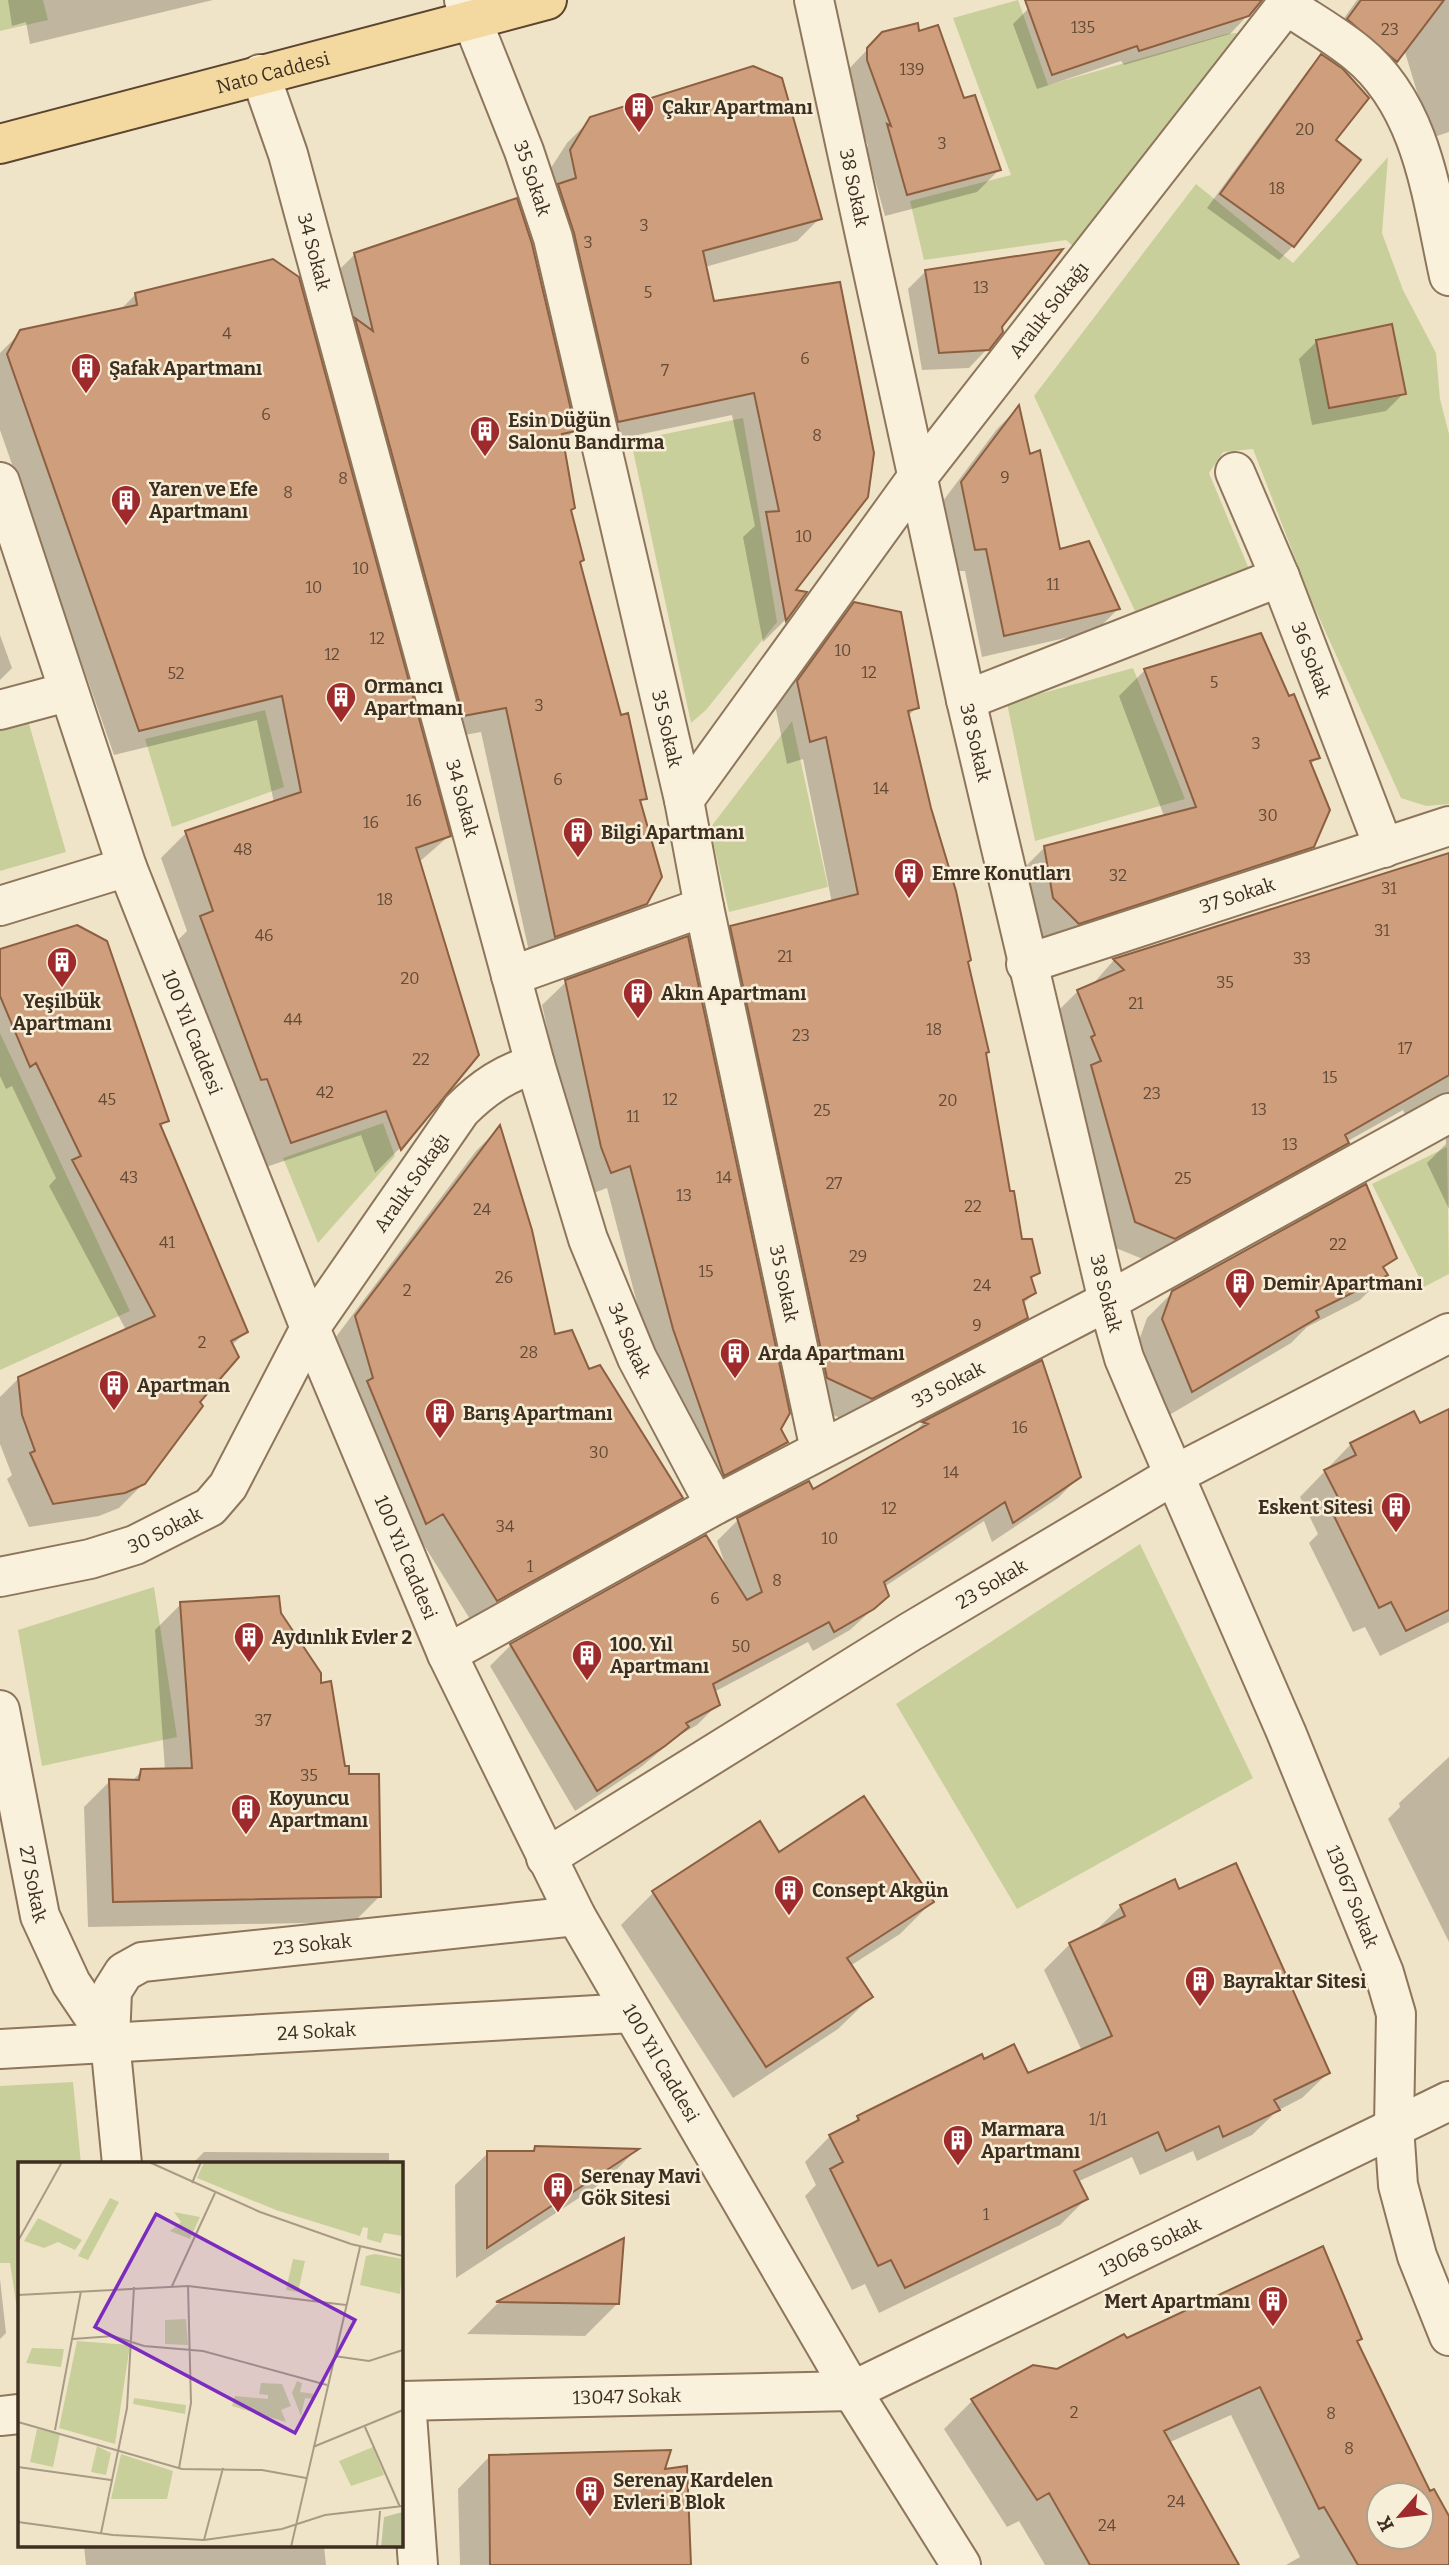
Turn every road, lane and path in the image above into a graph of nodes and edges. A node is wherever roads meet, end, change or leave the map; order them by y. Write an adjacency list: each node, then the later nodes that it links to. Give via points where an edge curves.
1 (547, 0): 3 (main road, Nato Caddesi)
2 (814, 0): 9 (street, 38 Sokak)
3 (468, 10): 4 (main road, Nato Caddesi); 15 (street, 35 Sokak, via 524,150 553,238)
4 (260, 75): 5 (main road, Nato Caddesi); 22 (street, 34 Sokak, via 288,154)
5 (0, 144)
6 (1438, 168): 7 (street); 9 (street, Aralık Sokağı, via 1390,88 1359,54 1286,5)
7 (1449, 276)
8 (1235, 472): 11 (street, 36 Sokak)
9 (916, 479): 13 (street, 38 Sokak); 15 (street, Aralık Sokağı)
10 (0, 482): 12 (street, 100 Yıl Caddesi)
11 (1280, 577): 13 (street); 17 (street, 36 Sokak)
12 (67, 692): 14 (street); 18 (street, 100 Yıl Caddesi)
13 (965, 700): 21 (street, 38 Sokak)
14 (0, 709)
15 (684, 800): 20 (street, 35 Sokak)
16 (1449, 826): 17 (street, 37 Sokak)
17 (1384, 848): 21 (street, 37 Sokak)
18 (127, 867): 19 (street); 26 (street, 100 Yıl Caddesi)
19 (0, 906)
20 (704, 907): 22 (street); 28 (street, 35 Sokak)
21 (1026, 964): 25 (street, 38 Sokak)
22 (511, 976): 23 (street, 34 Sokak)
23 (535, 1064): 26 (street, Aralık Sokağı, via 483,1088 461,1110); 30 (street, 34 Sokak, via 593,1251 637,1358)
24 (1449, 1113): 25 (street, 33 Sokak)
25 (1108, 1301): 28 (street, 33 Sokak); 29 (street, 38 Sokak, via 1124,1358)
26 (310, 1328): 31 (street, 30 Sokak, via 228,1486 211,1507 135,1545); 32 (street, 100 Yıl Caddesi)
27 (1449, 1333): 29 (street, 23 Sokak)
28 (820, 1450): 30 (street, 33 Sokak)
29 (1174, 1475): 34 (street, 23 Sokak); 40 (street, 13067 Sokak, via 1384,1973 1396,2014)
30 (715, 1505): 32 (street, 33 Sokak)
31 (0, 1577)
32 (447, 1654): 34 (street, 100 Yıl Caddesi)
33 (0, 1717): 37 (street, 27 Sokak, via 40,1916 71,1983)
34 (546, 1858): 35 (street, 100 Yıl Caddesi)
35 (576, 1916): 36 (street, 100 Yıl Caddesi); 37 (street, 23 Sokak, via 142,1962 124,1972 112,1991)
36 (632, 2013): 37 (street, 24 Sokak); 43 (street, 100 Yıl Caddesi)
37 (110, 2042): 38 (street, 24 Sokak); 41 (street, 23 Sokak)
38 (0, 2049)
39 (1449, 2101): 40 (street, 13068 Sokak)
40 (1394, 2126): 42 (street, 13067 Sokak, via 1398,2185 1413,2244); 43 (street, 13068 Sokak)
41 (122, 2162)
42 (1449, 2336)
43 (852, 2391): 44 (street, 13047 Sokak); 48 (street, 100 Yıl Caddesi)
44 (403, 2401): 47 (street)
45 (18, 2414): 46 (street)
46 (0, 2416)
47 (418, 2565)
48 (961, 2565)

